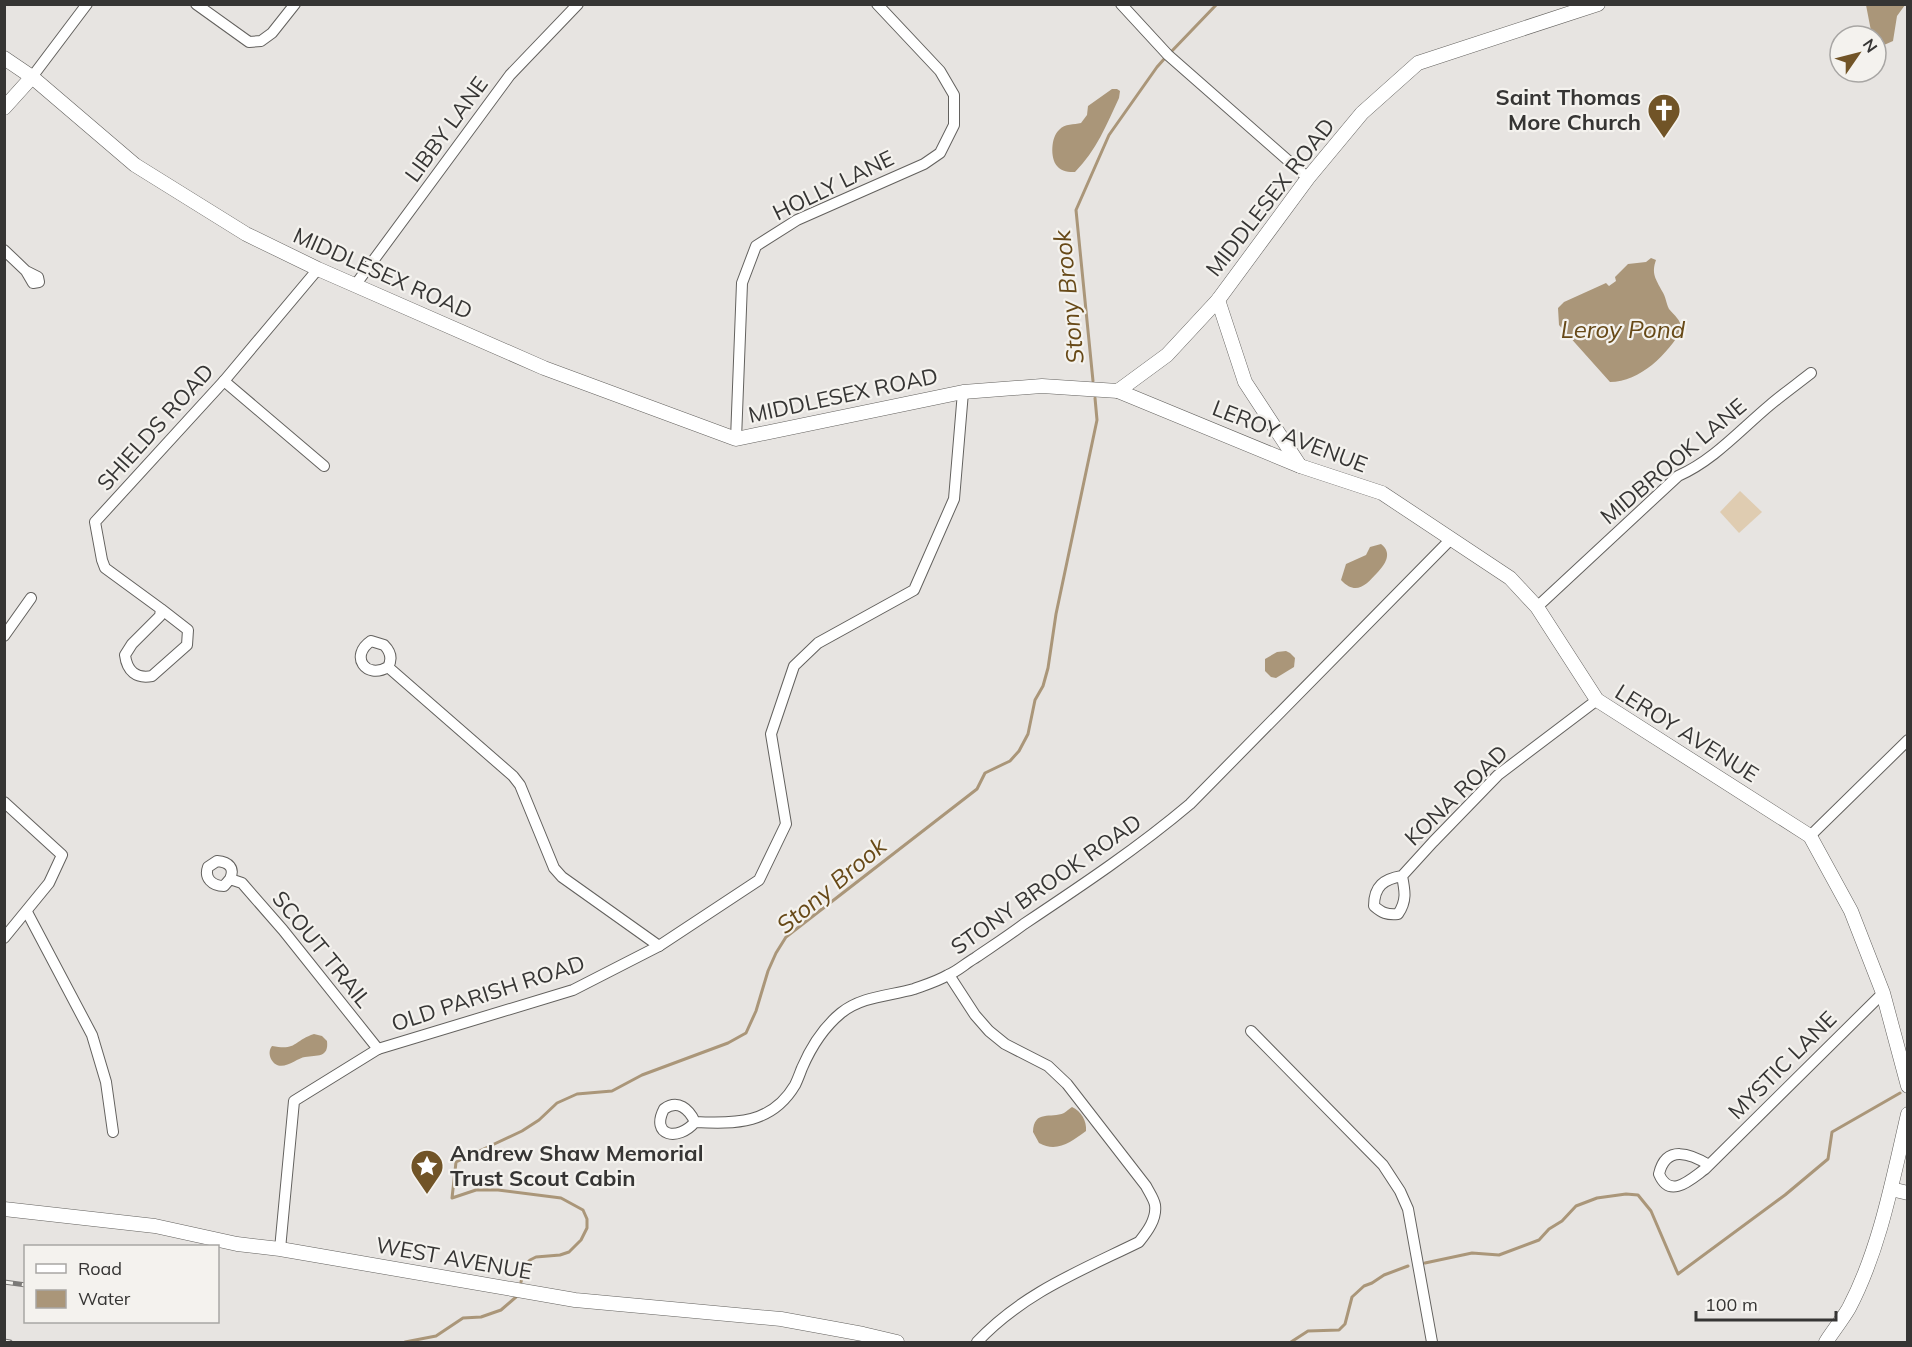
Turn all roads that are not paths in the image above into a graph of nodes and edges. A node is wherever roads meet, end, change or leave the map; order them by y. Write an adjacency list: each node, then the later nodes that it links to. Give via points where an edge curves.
1 (87, 4): 9 (street)
2 (196, 4): 3 (street, via 249,42 261,41 272,33)
3 (295, 4)
4 (578, 4): 15 (street, LIBBY LANE, via 510,75)
5 (877, 4): 21 (street, HOLLY LANE, via 940,71 954,95 954,125 939,153 924,164 797,220 756,246 742,283)
6 (1121, 4): 11 (street, via 1168,55)
7 (1598, 4): 11 (main road, MIDDLESEX ROAD, via 1418,63 1362,113)
8 (4, 58): 9 (main road, MIDDLESEX ROAD)
9 (32, 77): 10 (main road); 13 (main road, MIDDLESEX ROAD, via 135,165 246,234)
10 (4, 108)
11 (1308, 178): 16 (main road, MIDDLESEX ROAD)
12 (4, 250): 14 (street)
13 (318, 268): 15 (main road, MIDDLESEX ROAD); 18 (street, SHIELDS ROAD)
14 (26, 271)
15 (356, 284): 21 (main road, MIDDLESEX ROAD, via 544,368)
16 (1218, 300): 19 (main road, MIDDLESEX ROAD, via 1167,356); 23 (main road, via 1245,382)
17 (1811, 373): 26 (street, MIDBROOK LANE, via 1726,444 1678,476)
18 (224, 381): 22 (street); 27 (street, SHIELDS ROAD, via 94,522 105,568)
19 (1118, 391): 20 (main road, MIDDLESEX ROAD, via 1042,386); 23 (main road, LEROY AVENUE)
20 (963, 392): 21 (main road, MIDDLESEX ROAD); 38 (street, OLD PARISH ROAD, via 954,499 914,590 818,643 794,666 771,734 786,824 759,880)
21 (736, 439)
22 (324, 466)
23 (1300, 466): 24 (main road, LEROY AVENUE, via 1382,493)
24 (1451, 539): 26 (main road, LEROY AVENUE, via 1510,578); 39 (street, STONY BROOK ROAD, via 1190,804 1151,837)
25 (31, 598): 28 (street)
26 (1536, 607): 30 (main road, LEROY AVENUE)
27 (161, 609): 27 (street, SHIELDS ROAD, via 160,616 124,655 129,670 137,676 152,676 187,645 188,630)
28 (4, 636)
29 (388, 666): 38 (street, via 520,785 554,868 562,877)
30 (1597, 700): 33 (main road, LEROY AVENUE); 34 (street, KONA ROAD, via 1498,775)
31 (1908, 740): 33 (street)
32 (4, 802): 36 (street, via 62,855 50,883)
33 (1810, 836): 40 (main road, LEROY AVENUE, via 1851,911)
34 (1402, 876)
35 (230, 879): 42 (street, SCOUT TRAIL, via 242,883 263,906)
36 (27, 912): 37 (street); 46 (street, via 92,1035 106,1082)
37 (4, 938)
38 (659, 946): 42 (street, OLD PARISH ROAD, via 573,990)
39 (949, 975): 45 (street, via 914,989 859,1002 843,1011 820,1036 796,1084 769,1113 745,1122); 53 (street, STONY BROOK ROAD, via 989,1031 1005,1044 1048,1066 1067,1084 1146,1186 1155,1204 1154,1217 1139,1242 1023,1302)
40 (1883, 993): 43 (main road, LEROY AVENUE); 47 (street, MYSTIC LANE)
41 (1251, 1031): 54 (street, via 1383,1165 1395,1182 1408,1209)
42 (378, 1049): 51 (street, OLD PARISH ROAD, via 294,1101)
43 (1908, 1086)
44 (1908, 1114): 48 (main road)
45 (695, 1122)
46 (113, 1132)
47 (1709, 1165)
48 (1890, 1189): 49 (main road); 55 (main road, via 1868,1262 1848,1309)
49 (1908, 1193)
50 (4, 1209): 51 (main road, WEST AVENUE, via 155,1226)
51 (280, 1249): 52 (main road, WEST AVENUE, via 575,1300 781,1319)
52 (897, 1342)
53 (977, 1342)
54 (1432, 1342)
55 (1826, 1342)

